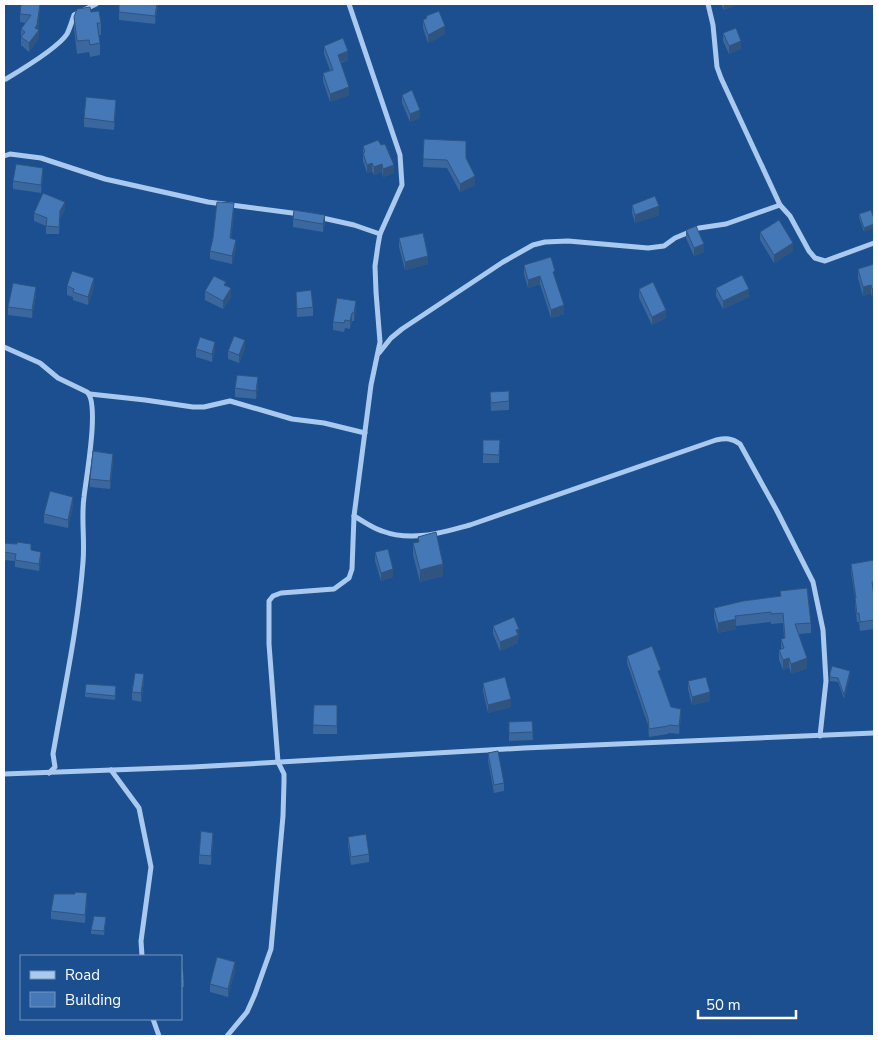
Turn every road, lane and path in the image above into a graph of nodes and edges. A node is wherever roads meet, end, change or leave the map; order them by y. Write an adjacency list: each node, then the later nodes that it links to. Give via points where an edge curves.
1 (96, 4): 4 (street, via 74,15 66,35 50,50)
2 (349, 4): 9 (street, via 400,155 402,185)
3 (708, 4): 6 (street, via 721,78)
4 (6, 79)
5 (4, 156): 7 (street, via 41,158 105,179 208,202)
6 (780, 205): 10 (street, via 815,258 825,261 836,259); 12 (street, via 726,224 699,228 664,246 648,248 568,241 533,245 402,329)
7 (302, 214)
8 (312, 216): 9 (street)
9 (380, 234): 12 (street, via 375,266 380,329)
10 (874, 243)
11 (4, 347): 13 (street, via 40,363 58,378)
12 (377, 356): 14 (street)
13 (90, 394): 14 (street, via 204,408 230,401 292,419); 21 (street, via 94,412 83,499 83,560 75,636 53,754 54,767)
14 (365, 433): 15 (street)
15 (354, 516): 17 (street, via 392,534 420,536 439,533 716,440 733,439 740,444 813,582 823,630 826,681); 18 (street, via 349,578 334,589 281,593 269,601)
16 (874, 734): 17 (street)
17 (820, 736): 18 (street)
18 (278, 762): 19 (street); 25 (street, via 284,774 283,816 271,949 247,1012)
19 (112, 770): 21 (street); 22 (street, via 139,808 151,867)
20 (4, 774): 21 (street)
21 (49, 774)
22 (142, 955)
23 (152, 1020): 24 (street)
24 (159, 1036)
25 (227, 1036)

